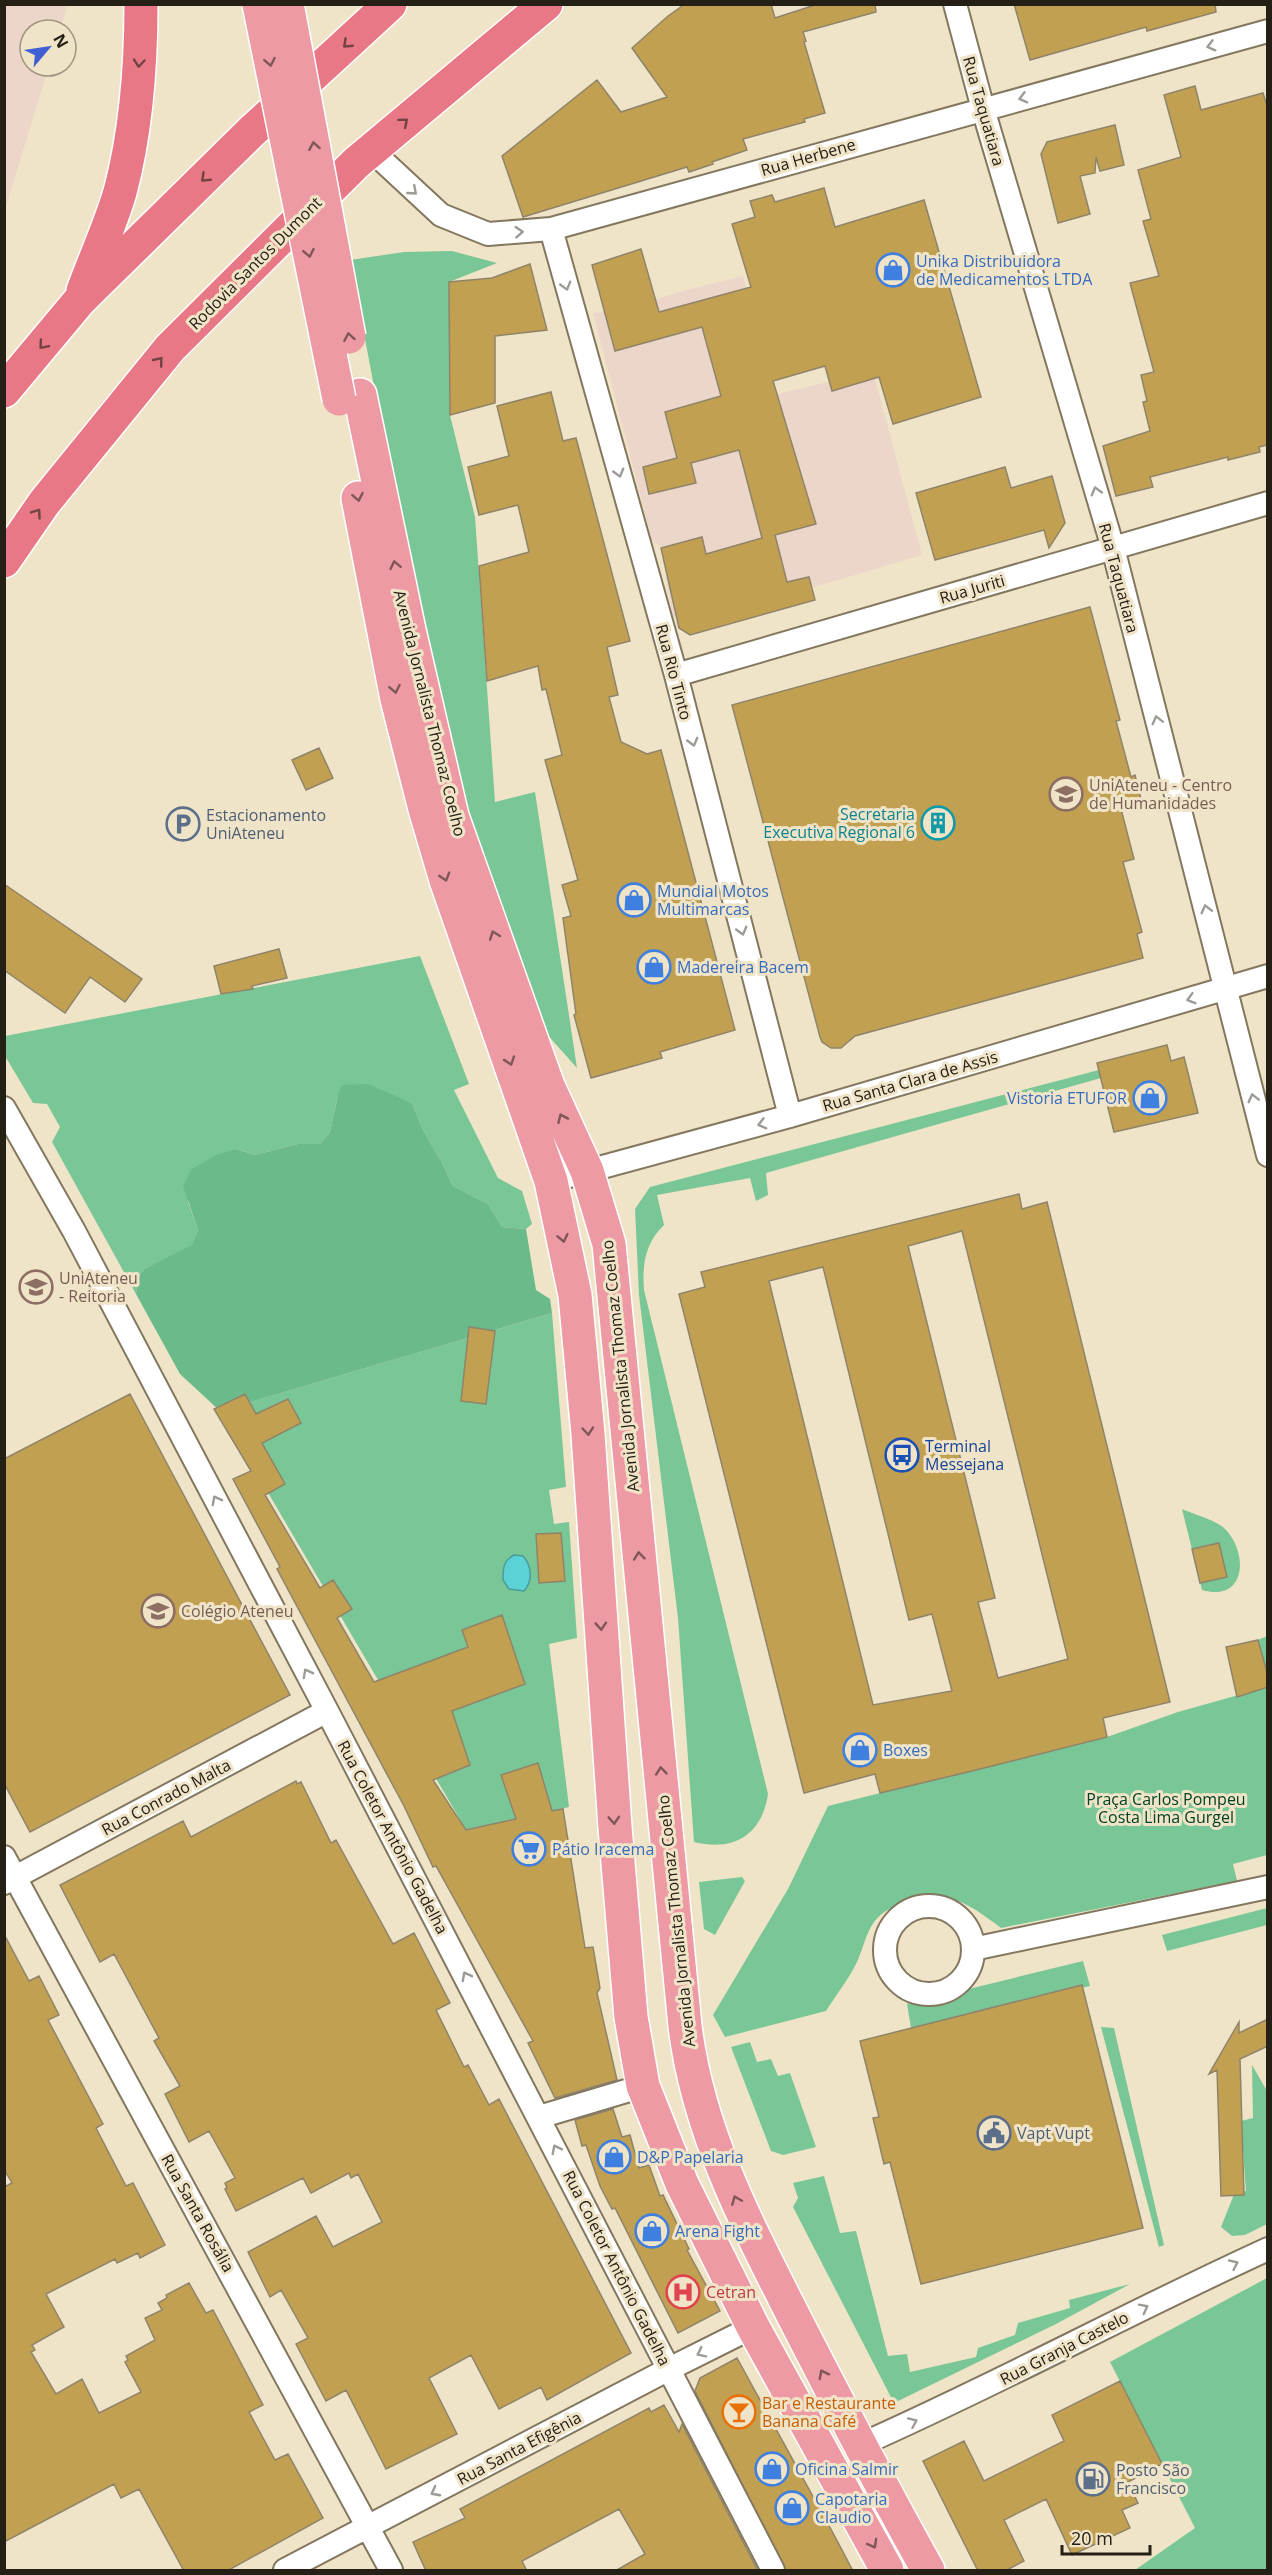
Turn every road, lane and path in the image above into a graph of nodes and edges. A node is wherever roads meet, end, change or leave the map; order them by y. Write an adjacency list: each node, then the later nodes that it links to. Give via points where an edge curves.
1 (141, 4): 11 (highway, one-way to 11, via 134,120 120,190)
2 (259, 4): 13 (main road, Avenida Jornalista Thomaz Coelho, one-way to 13, bridge)
3 (287, 4): 13 (main road, Avenida Jornalista Thomaz Coelho, one-way to 3, bridge)
4 (390, 4): 11 (highway, one-way to 11, via 252,131)
5 (546, 4): 9 (highway, Rodovia Santos Dumont, one-way to 5)
6 (955, 4): 8 (street, Rua Taquatiara)
7 (1268, 31): 8 (street, Rua Herbene, one-way to 8)
8 (983, 109): 10 (street, Rua Herbene); 15 (street, Rua Taquatiara, one-way to 8)
9 (371, 150): 10 (street, Rua Herbene, one-way to 10, via 441,215 488,234); 16 (highway, Rodovia Santos Dumont, one-way to 9, via 44,503 170,348)
10 (551, 229): 17 (street, Rua Rio Tinto, one-way to 17)
11 (81, 300): 12 (highway, one-way to 12)
12 (4, 391)
13 (349, 397): 23 (main road, Avenida Jornalista Thomaz Coelho, one-way to 13, via 548,1086 452,816); 24 (main road, Avenida Jornalista Thomaz Coelho, one-way to 24, via 398,699 425,809)
14 (1268, 503): 15 (street, Rua Juriti)
15 (1113, 548): 17 (street, Rua Juriti); 19 (street, Rua Taquatiara, one-way to 15)
16 (4, 561)
17 (676, 675): 21 (street, Rua Rio Tinto, one-way to 21)
18 (1268, 976): 19 (street, Rua Santa Clara de Assis)
19 (1226, 988): 21 (street, Rua Santa Clara de Assis, one-way to 21); 22 (street, Rua Taquatiara, one-way to 19)
20 (4, 1108): 25 (street, Rua Coletor Antônio Gadelha, one-way to 20, via 80,1241)
21 (790, 1116): 23 (street, Rua Santa Clara de Assis, one-way to 23)
22 (1268, 1155)
23 (587, 1171): 24 (street, Rua Santa Clara de Assis); 35 (main road, Avenida Jornalista Thomaz Coelho, one-way to 23, via 744,2218 710,2136 693,2082 609,1244)
24 (551, 1181): 30 (main road, Avenida Jornalista Thomaz Coelho, one-way to 30, via 578,1321 631,2018)
25 (327, 1711): 27 (street, Rua Conrado Malta); 31 (street, Rua Coletor Antônio Gadelha, one-way to 25)
26 (4, 1857): 27 (street, Rua Santa Rosália)
27 (10, 1880): 36 (street, Rua Santa Rosália)
28 (1268, 1887): 29 (street)
29 (973, 1949)
30 (643, 2086): 31 (street); 33 (main road, Avenida Jornalista Thomaz Coelho, via 682,2184)
31 (539, 2116): 34 (street, Rua Coletor Antônio Gadelha, one-way to 31)
32 (1268, 2249): 35 (street, Rua Granja Castelo, one-way to 32, via 949,2406)
33 (753, 2327): 34 (street, Rua Santa Efigênia, one-way to 34); 40 (main road, Avenida Jornalista Thomaz Coelho, one-way to 40)
34 (669, 2369): 36 (street, Rua Santa Efigênia, one-way to 36); 39 (street, Rua Coletor Antônio Gadelha)
35 (860, 2445): 41 (main road, Avenida Jornalista Thomaz Coelho)
36 (369, 2527): 37 (street, Rua Santa Efigênia); 38 (street, Rua Santa Rosália)
37 (285, 2571)
38 (392, 2571)
39 (773, 2571)
40 (887, 2571)
41 (928, 2571)

